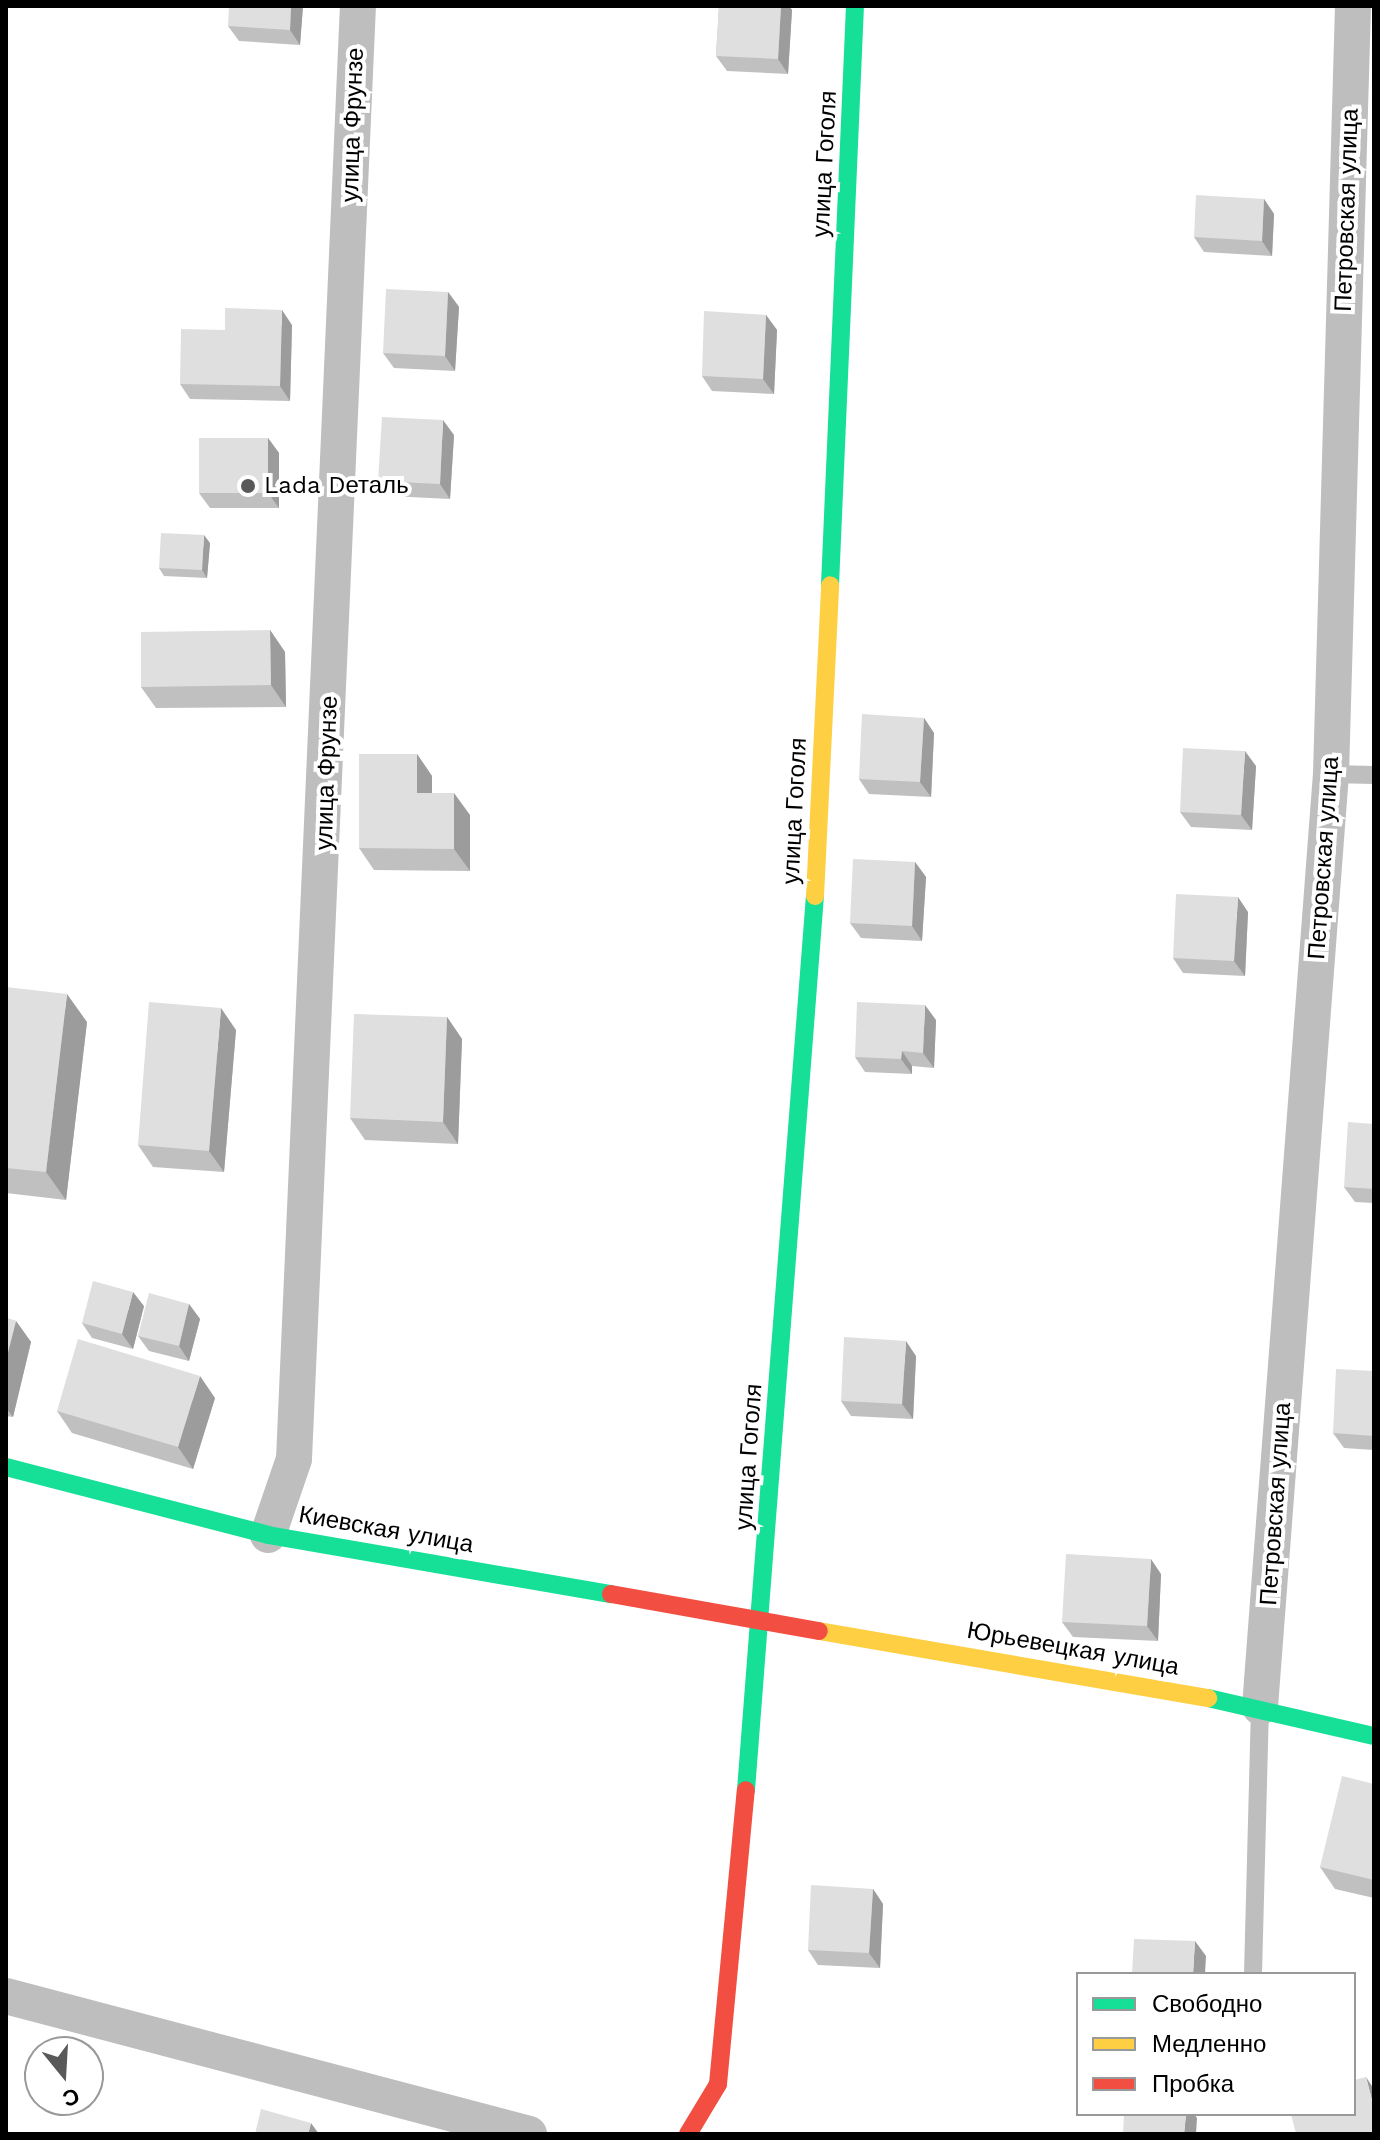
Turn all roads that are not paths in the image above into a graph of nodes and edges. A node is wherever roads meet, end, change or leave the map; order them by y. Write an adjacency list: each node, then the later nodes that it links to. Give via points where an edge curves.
1 (358, 6): 7 (street, улица Фрунзе, via 294,1459)
2 (855, 6): 8 (street, улица Гоголя, via 819,844)
3 (1353, 6): 4 (street, Петровская улица)
4 (1331, 774): 5 (lane); 9 (street, Петровская улица)
5 (1374, 775)
6 (6, 1467): 7 (street, Киевская улица)
7 (268, 1535): 8 (street, Киевская улица)
8 (762, 1618): 9 (street, Юрьевецкая улица); 14 (street, улица Гоголя, via 718,2084)
9 (1260, 1707): 10 (street, Юрьевецкая улица); 11 (lane)
10 (1374, 1736)
11 (1253, 1972)
12 (6, 1996): 13 (street)
13 (529, 2134)
14 (688, 2134)

